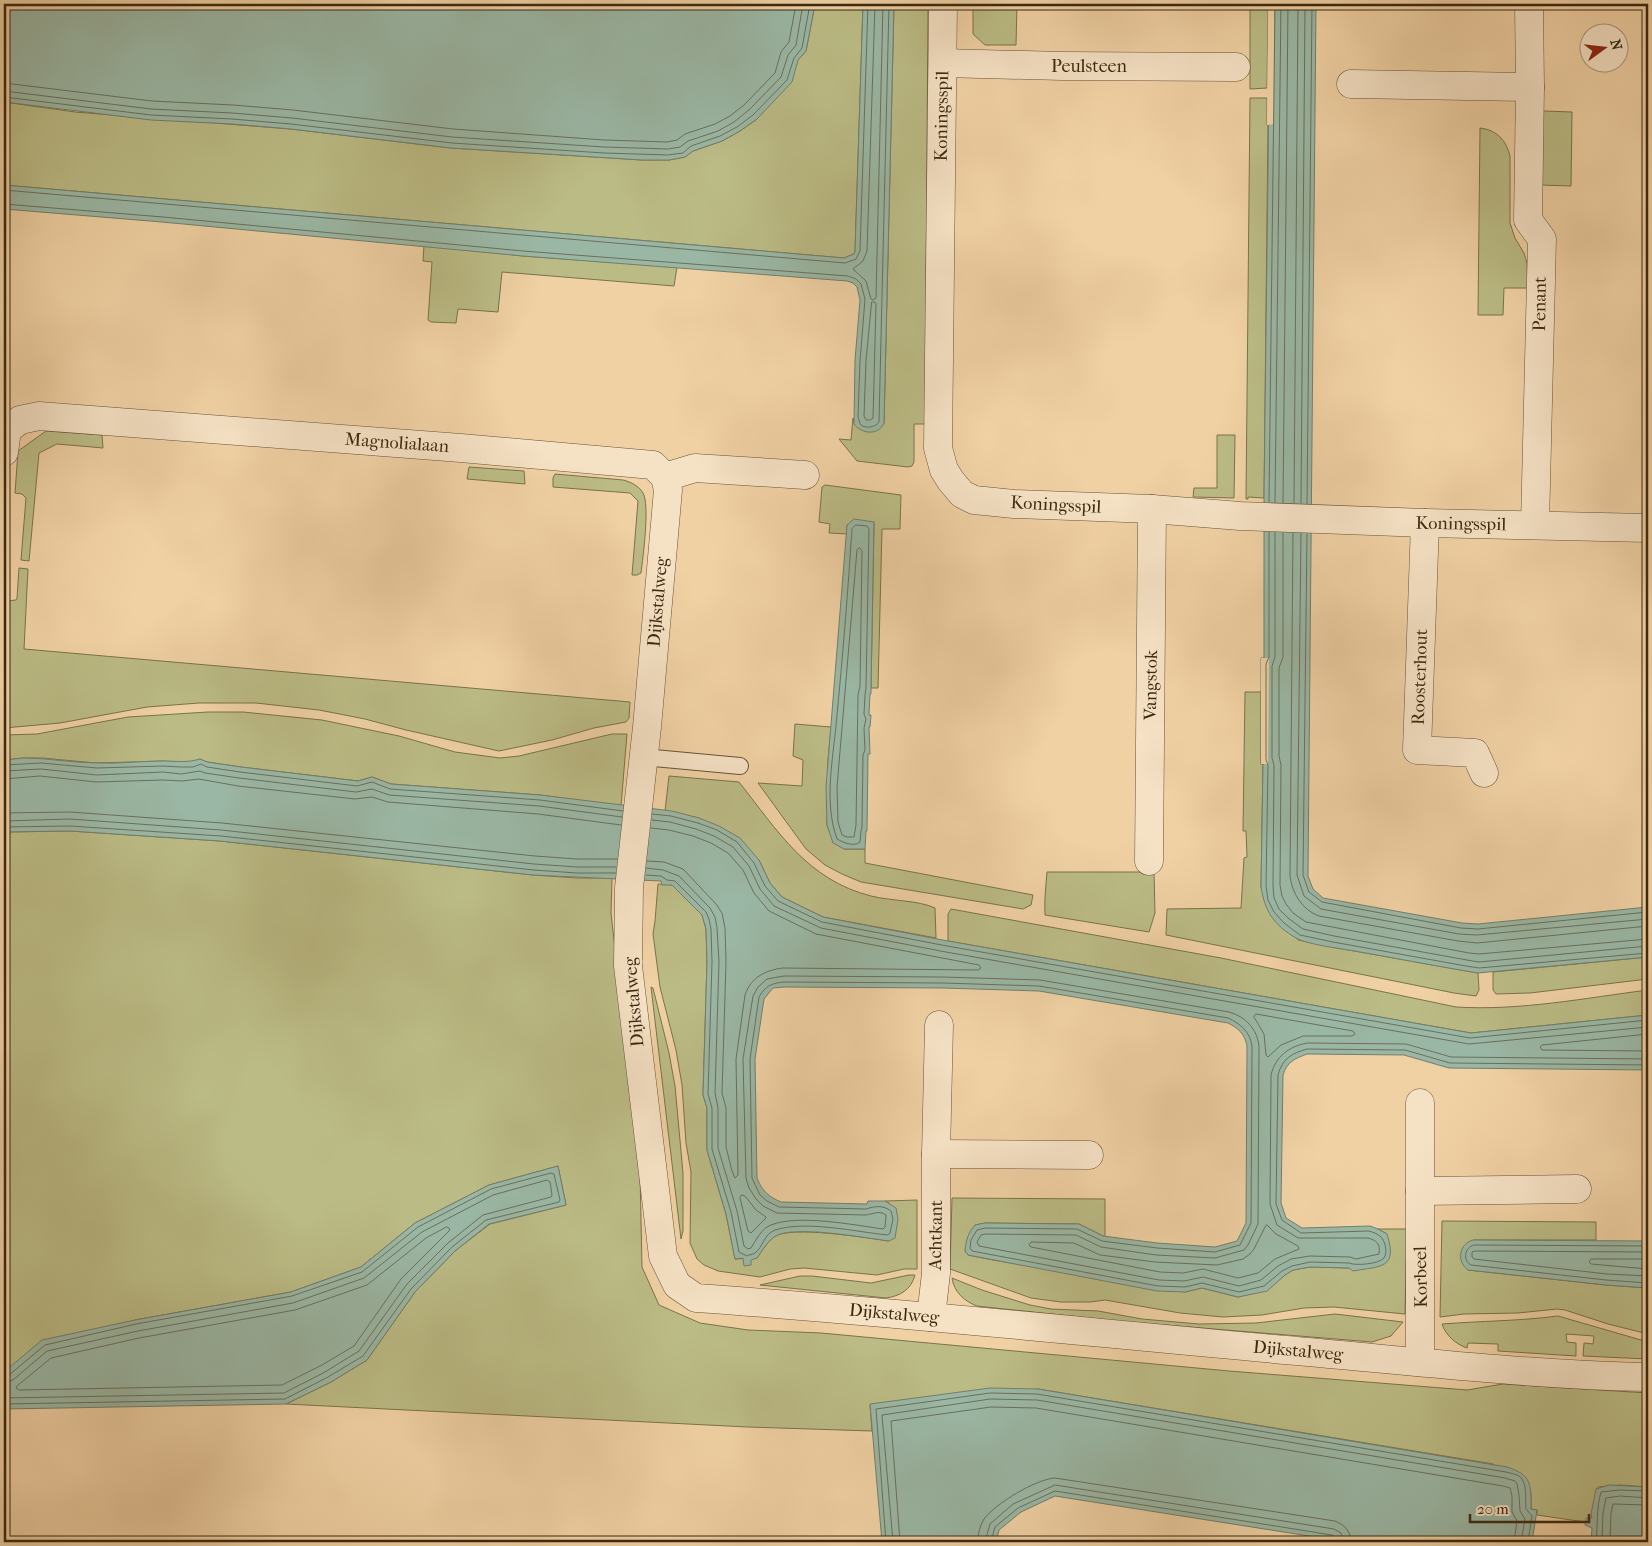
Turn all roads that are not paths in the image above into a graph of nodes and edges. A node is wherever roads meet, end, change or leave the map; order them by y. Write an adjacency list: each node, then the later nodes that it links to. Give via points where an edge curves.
1 (943, 4): 3 (street, Koningsspil)
2 (1529, 4): 6 (street, Penant)
3 (942, 63): 4 (street, Peulsteen); 10 (street, Koningsspil, via 938,448 944,470 962,494 974,500)
4 (1236, 66)
5 (1351, 84): 6 (street)
6 (1530, 86): 12 (street, Penant, via 1528,220 1542,239)
7 (4, 452): 9 (street, Magnolialaan, via 7,430 20,420 39,416 653,465)
8 (805, 475): 9 (street, via 695,468)
9 (665, 477): 14 (street, Dijkstalweg, via 668,490)
10 (1152, 509): 11 (street, Koningsspil); 17 (street, Vangstok)
11 (1425, 523): 12 (street, Koningsspil); 16 (street, Roosterhout, via 1417,750 1475,753)
12 (1535, 525): 13 (street, Koningsspil)
13 (1648, 528)
14 (643, 757): 15 (lane); 24 (street, Dijkstalweg, via 629,888 628,966 663,1256 676,1285 696,1298)
15 (740, 766)
16 (1484, 773)
17 (1149, 861)
18 (939, 1025): 20 (street, Achtkant)
19 (1420, 1103): 23 (street, Korbeel)
20 (936, 1154): 21 (street); 24 (street, Achtkant, via 936,1273)
21 (1089, 1155)
22 (1577, 1189): 23 (street)
23 (1420, 1191): 25 (street, Korbeel)
24 (932, 1317): 25 (street, Dijkstalweg)
25 (1420, 1362): 26 (street, Dijkstalweg, via 1600,1376)
26 (1648, 1376)

